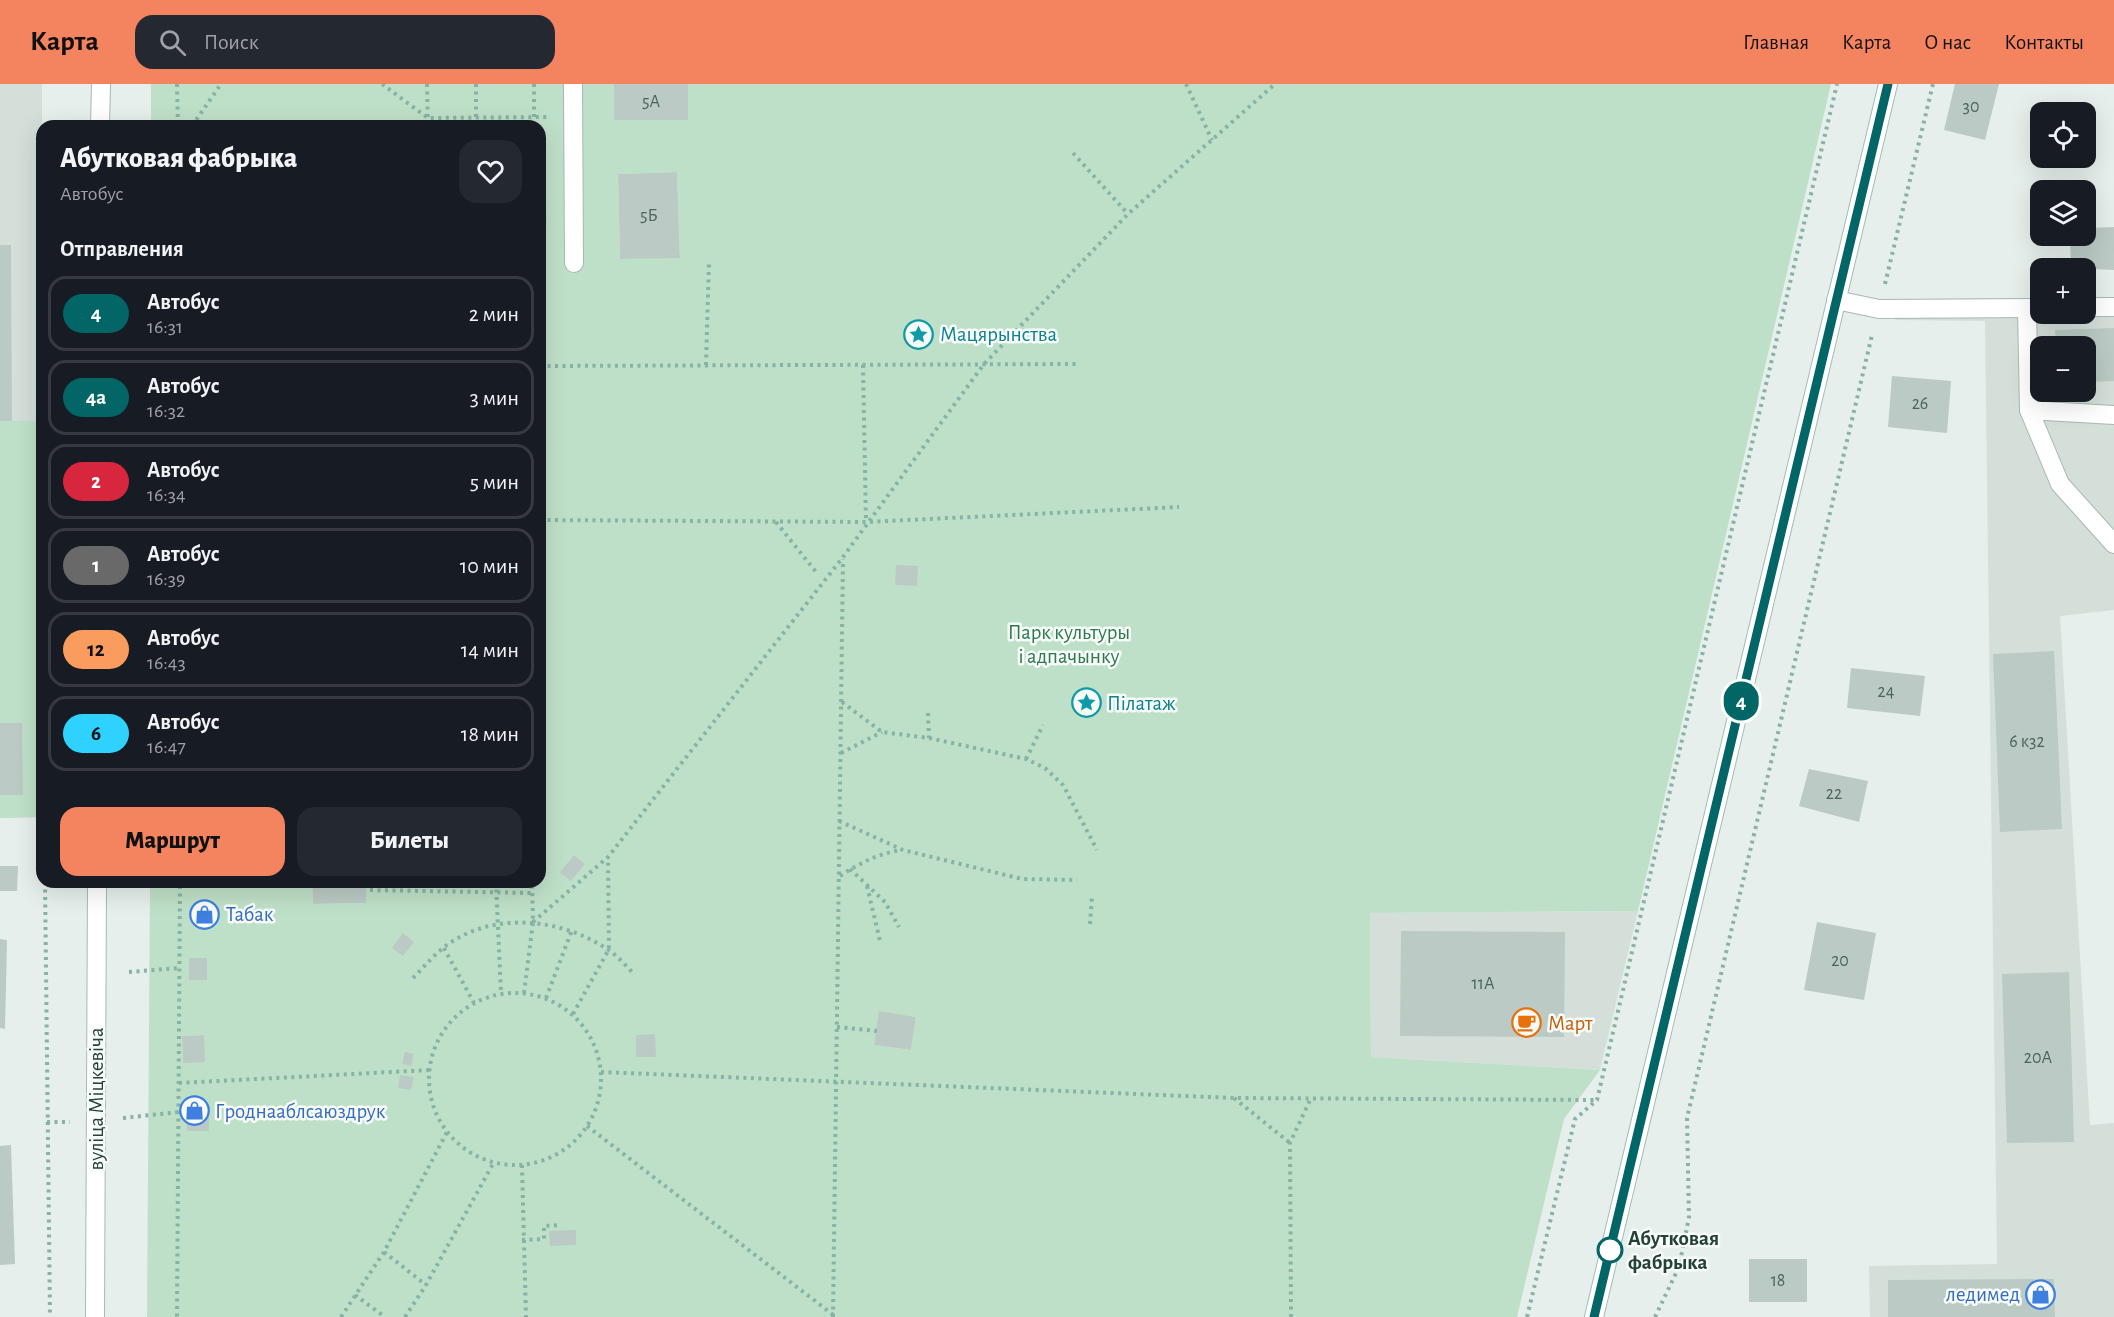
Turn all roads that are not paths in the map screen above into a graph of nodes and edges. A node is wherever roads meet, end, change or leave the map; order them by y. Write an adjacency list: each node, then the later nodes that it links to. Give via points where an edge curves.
1 (101, 84): 4 (main road)
2 (573, 84): 5 (main road)
3 (1888, 84): 6 (main road)
4 (100, 120)
5 (574, 263)
6 (1836, 300): 9 (main road, via 1879,309); 16 (main road)
7 (2096, 307): 8 (main road)
8 (2114, 307)
9 (2030, 308)
10 (2032, 324): 11 (main road)
11 (2029, 410): 12 (main road); 13 (main road, via 2060,484)
12 (2114, 415)
13 (2114, 544)
14 (105, 888): 15 (main road, вуліца Міцкевіча)
15 (95, 1317)
16 (1594, 1317)

